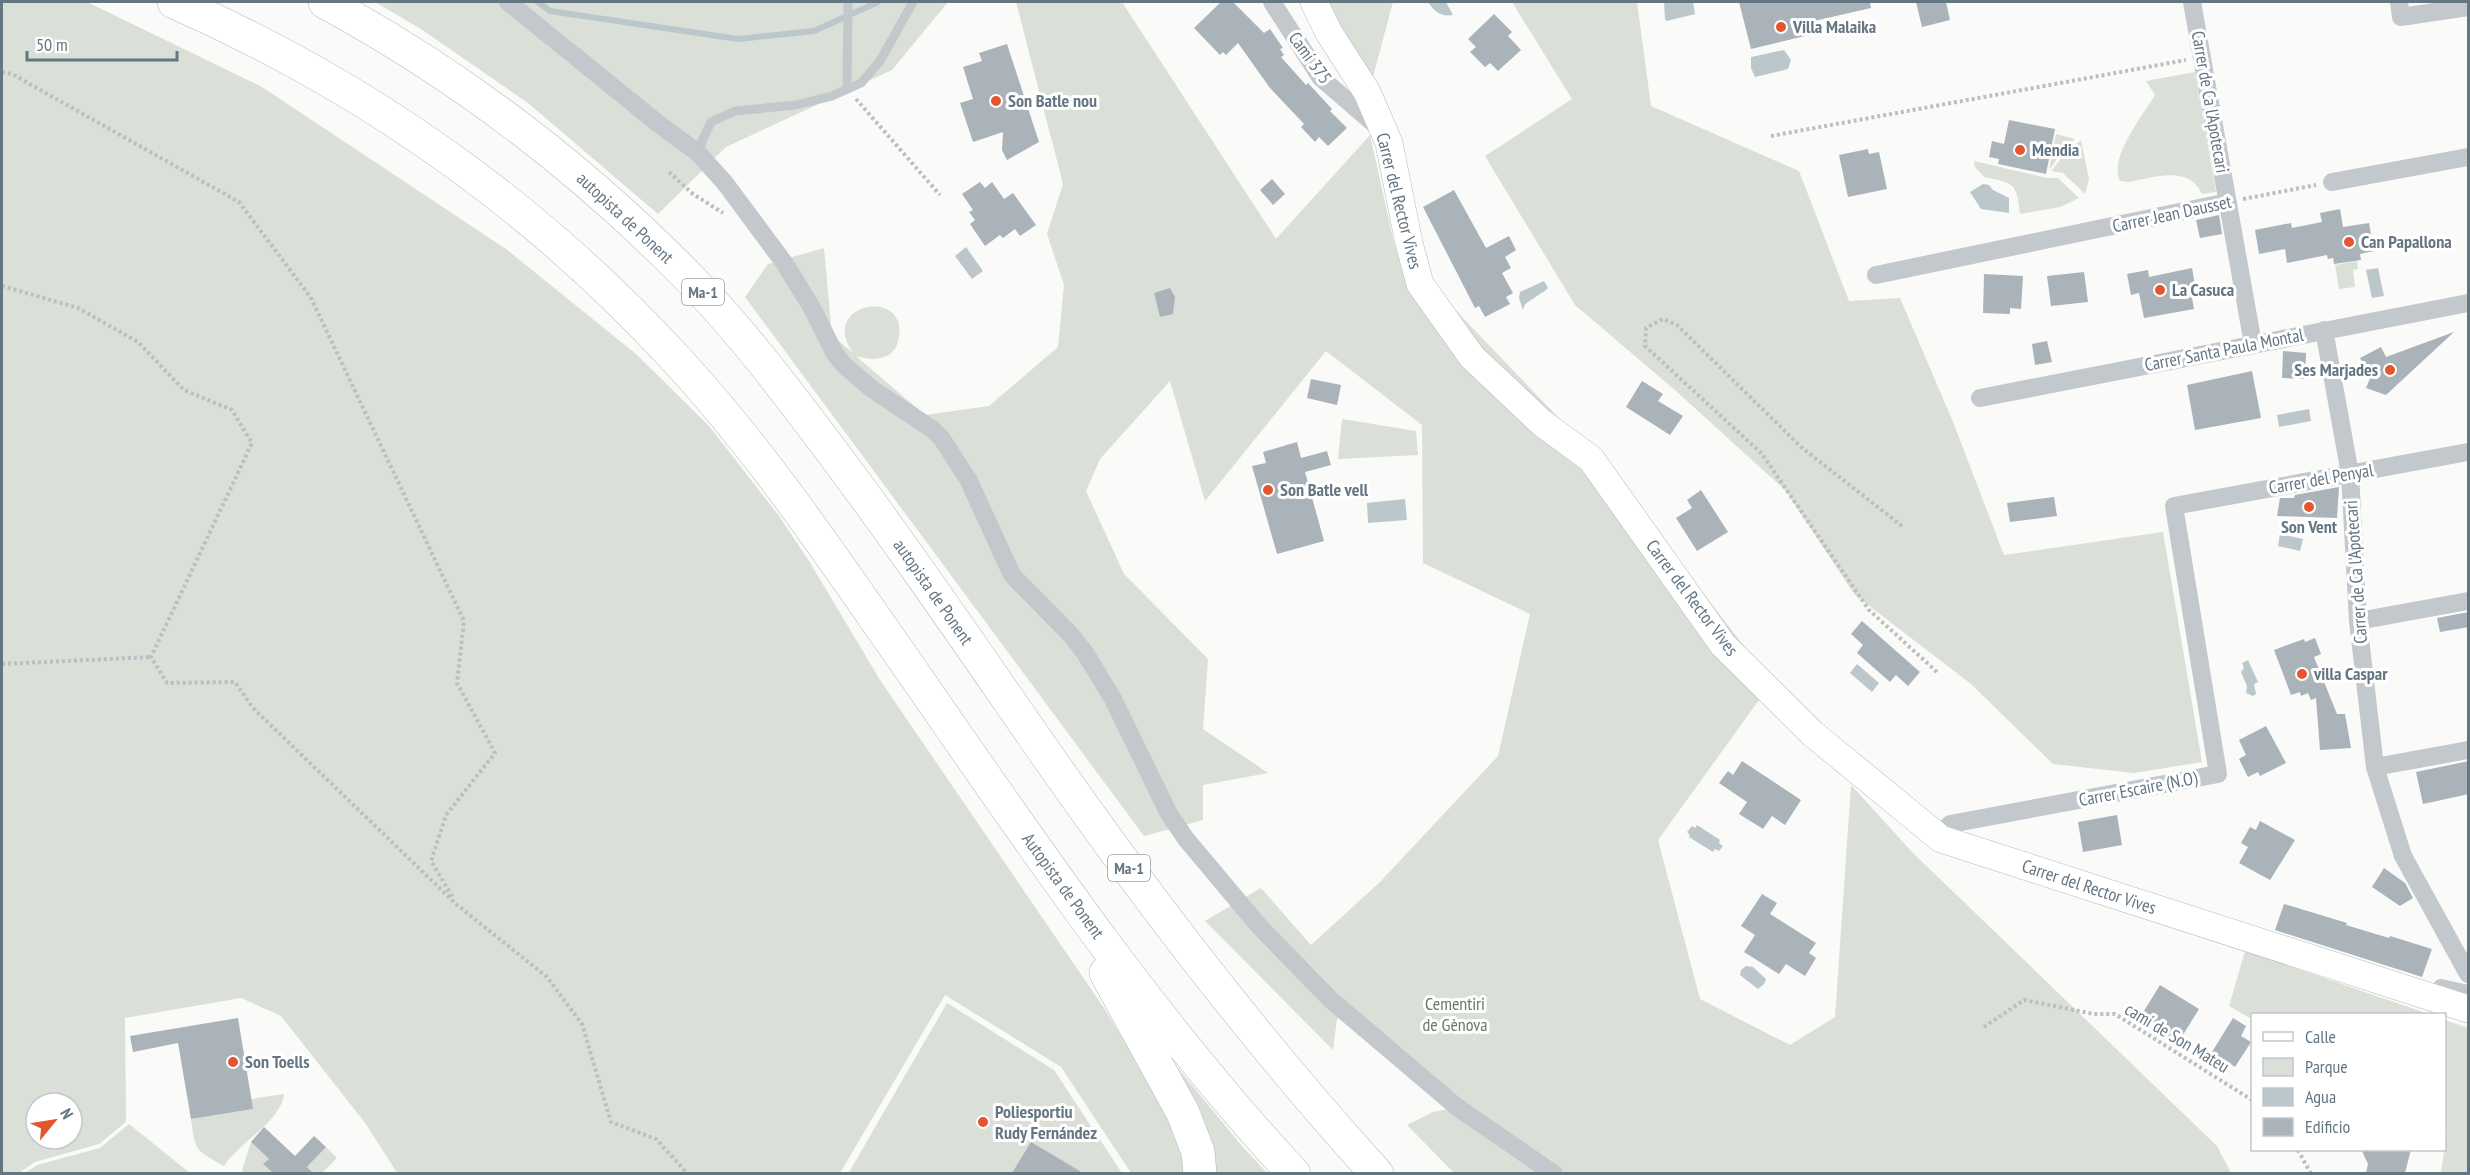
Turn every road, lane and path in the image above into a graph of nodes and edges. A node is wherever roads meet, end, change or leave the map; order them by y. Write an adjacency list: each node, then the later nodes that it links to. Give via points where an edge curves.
1 (174, 2): 41 (highway, Autopista de Ponent, via 279,52 377,108 471,173 559,244 642,324 775,479)
2 (325, 2): 53 (highway, autopista de Ponent / Ma-1, via 410,51 499,112 582,178 661,249 729,321 873,507 1103,833 1206,970)
3 (508, 2): 16 (street)
4 (848, 2): 13 (lane)
5 (913, 2): 13 (lane, via 880,61 861,83)
6 (1272, 2): 14 (street, Camí 375, via 1321,78)
7 (1314, 2): 14 (street, Carrer del Rector Vives, via 1367,92)
8 (2192, 2): 11 (street, Carrer de Ca l'Apotecari)
9 (2469, 7): 10 (street)
10 (2400, 9)
11 (2202, 57): 15 (path); 21 (street, Carrer de Ca l'Apotecari)
12 (2, 72): 42 (path, via 12,74 239,202 311,298 464,621 457,683 495,753 446,815 431,861)
13 (847, 89): 16 (lane, via 796,105 735,111 711,122); 20 (path)
14 (1383, 131): 40 (street, Carrer del Rector Vives, via 1389,143 1420,284 1472,357 1542,423 1591,459 1723,645 1813,734)
15 (1771, 136)
16 (697, 152): 22 (street)
17 (2469, 157): 19 (street)
18 (669, 172): 22 (path, via 721,212)
19 (2332, 182): 21 (path, Carrer Jean Dausset)
20 (940, 195)
21 (2228, 202): 23 (street, Carrer Jean Dausset); 27 (street, Carrer de Ca l'Apotecari)
22 (754, 219): 54 (street, via 804,293 844,365 932,429 950,449 1012,575 1085,653 1113,699 1169,814 1186,839 1259,926 1331,999 1456,1107)
23 (1876, 275)
24 (2, 286): 35 (path, via 78,308 138,342 184,390 232,410 252,443)
25 (2469, 303): 26 (street, Carrer Santa Paula Montal)
26 (2324, 330): 27 (street, Carrer Santa Paula Montal); 30 (street, Carrer de Ca l'Apotecari)
27 (2253, 344): 28 (street, Carrer Santa Paula Montal)
28 (1980, 398)
29 (2469, 452): 30 (street, Carrer del Penyal)
30 (2350, 474): 31 (street, Carrer del Penyal); 34 (street, Carrer de Ca l'Apotecari)
31 (2174, 506): 40 (street, Carrer Escaire (N.O), via 2218,774 1950,824)
32 (1902, 526): 37 (path, via 1801,447 1677,326 1663,319 1647,328 1645,346 1762,454 1869,610)
33 (2469, 600): 34 (street)
34 (2358, 621): 39 (street, Carrer de Ca l'Apotecari)
35 (151, 657): 36 (path); 42 (path, via 167,683 235,682 253,708)
36 (2, 664)
37 (1937, 672)
38 (2469, 750): 39 (street)
39 (2375, 767): 43 (street, Carrer de Ca l'Apotecari, via 2403,856)
40 (1941, 839): 44 (street, Carrer del Rector Vives)
41 (1049, 869): 51 (highway, via 1177,1100 1193,1138); 52 (highway, Autopista de Ponent, via 1172,1032)
42 (456, 903): 50 (path, via 547,977 582,1024 611,1122 656,1139)
43 (2469, 974)
44 (2400, 987): 45 (street, via 2404,979); 46 (street, Carrer del Rector Vives)
45 (2469, 994)
46 (2469, 1009)
47 (1984, 1026): 48 (path, camí de Son Mateu, via 2024,1000 2094,1014 2115,1014)
48 (2251, 1099)
49 (2299, 1151): 55 (path)
50 (688, 1173)
51 (1200, 1173)
52 (1294, 1173)
53 (1377, 1173)
54 (1554, 1173)
55 (2311, 1173)

